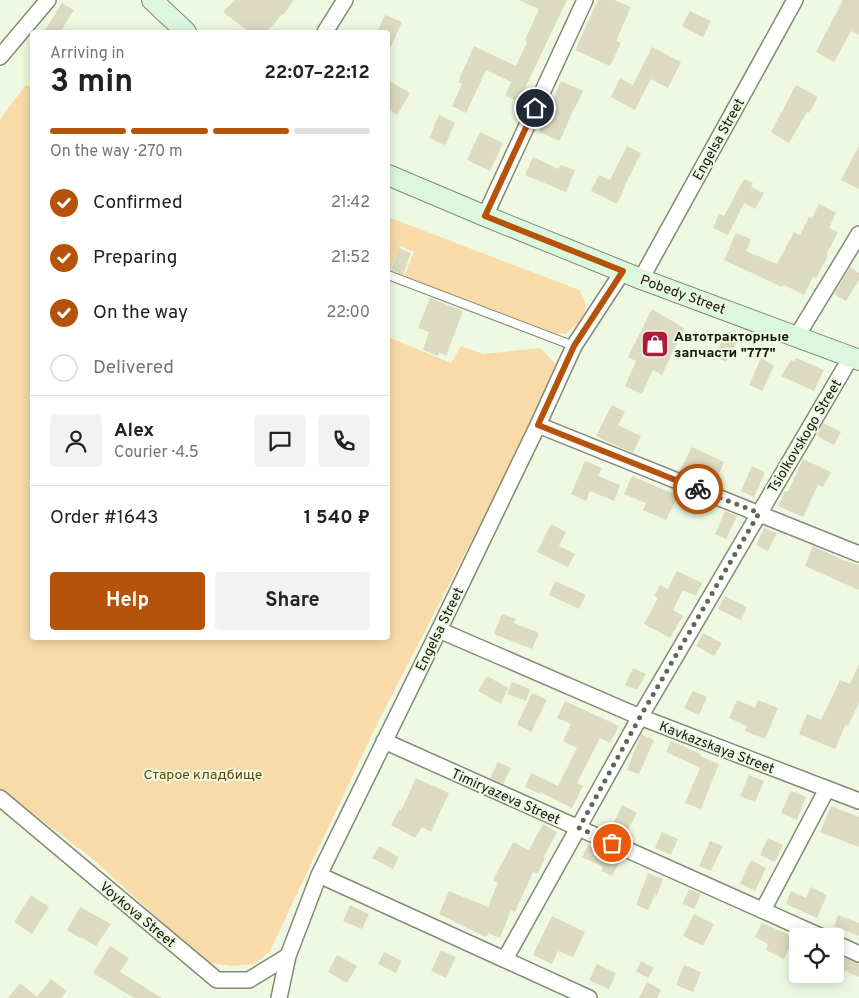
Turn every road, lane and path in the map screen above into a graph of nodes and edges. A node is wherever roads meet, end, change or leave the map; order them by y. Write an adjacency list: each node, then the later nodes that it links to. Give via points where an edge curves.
1 (48, 0): 8 (street)
2 (152, 0): 6 (street)
3 (344, 0): 7 (street)
4 (585, 0): 10 (street)
5 (795, 0): 12 (street, Engelsa Street)
6 (184, 30)
7 (326, 30)
8 (1, 55)
9 (390, 176): 10 (street, Pobedy Street)
10 (485, 216): 12 (street, Pobedy Street)
11 (859, 234): 14 (street)
12 (632, 275): 14 (street, Pobedy Street); 15 (street, Engelsa Street)
13 (390, 276): 15 (lane)
14 (797, 336): 16 (street, Pobedy Street)
15 (574, 346): 17 (street, Engelsa Street)
16 (855, 358): 18 (street, Tsiolkovskogo Street)
17 (538, 425): 18 (street); 20 (street, Engelsa Street)
18 (759, 513): 19 (street); 21 (street, Tsiolkovskogo Street)
19 (859, 554)
20 (439, 630): 21 (street, Kavkazskaya Street); 22 (street, Engelsa Street)
21 (640, 717): 23 (street, Kavkazskaya Street); 26 (street, Tsiolkovskogo Street)
22 (384, 741): 26 (street, Timiryazeva Street); 27 (street, Engelsa Street)
23 (827, 789): 25 (street, Kavkazskaya Street); 28 (street)
24 (0, 798): 32 (street, Voykova Street, via 217,980 249,980)
25 (859, 801)
26 (579, 828): 28 (street, Timiryazeva Street); 33 (street, Tsiolkovskogo Street)
27 (319, 875): 32 (street, Engelsa Street); 33 (street)
28 (762, 910): 29 (street, Timiryazeva Street)
29 (802, 928)
30 (844, 947): 31 (street)
31 (859, 954)
32 (288, 956): 34 (street, Engelsa Street)
33 (505, 958): 35 (street)
34 (278, 998)
35 (590, 998)

